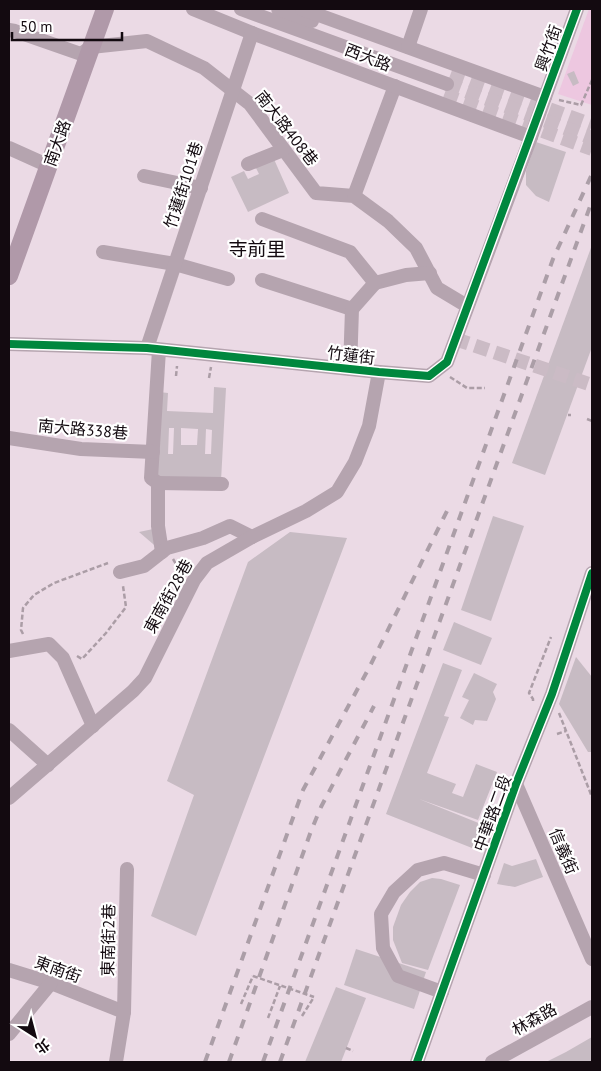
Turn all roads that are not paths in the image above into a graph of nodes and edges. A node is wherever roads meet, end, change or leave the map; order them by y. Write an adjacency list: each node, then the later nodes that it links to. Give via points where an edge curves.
1 (105, 9): 11 (main road, 南大路)
2 (193, 9): 10 (street, 西大路)
3 (206, 9): 13 (street)
4 (241, 9): 13 (street, 西大路)
5 (278, 9): 13 (street)
6 (302, 9): 12 (street, 西大路)
7 (421, 9): 12 (street)
8 (574, 10): 16 (street, 興竹街)
9 (9, 30): 11 (street, 南大路408巷, via 81,54)
10 (252, 33): 14 (street, 西大路); 15 (street, 竹蓮街101巷)
11 (91, 47): 15 (street, 南大路408巷, via 148,41 204,68); 21 (main road, 南大路)
12 (408, 47): 16 (street, 西大路)
13 (447, 84)
14 (395, 86): 17 (street, 西大路); 24 (street)
15 (233, 91): 19 (street, 南大路408巷, via 250,104); 23 (street, 竹蓮街101巷)
16 (545, 97): 17 (street, 興竹街, bridge)
17 (530, 137): 33 (street)
18 (9, 148): 21 (street)
19 (283, 150): 20 (street); 24 (street, 南大路408巷, via 316,193)
20 (248, 164)
21 (48, 166): 29 (main road, 南大路)
22 (144, 176): 23 (street)
23 (201, 188): 27 (street, 竹蓮街101巷)
24 (354, 196): 28 (street, via 388,221 416,248)
25 (262, 219): 32 (street, via 350,252)
26 (103, 252): 27 (street)
27 (175, 264): 30 (street); 36 (street, 竹蓮街101巷)
28 (430, 273): 32 (street); 33 (street, via 437,288)
29 (9, 276)
30 (228, 279)
31 (262, 280): 34 (street)
32 (374, 282): 34 (street)
33 (467, 306): 38 (street, 竹蓮街, via 447,362 429,376)
34 (352, 309): 37 (street)
35 (9, 344): 36 (street, 竹蓮街)
36 (153, 349): 37 (street, 竹蓮街); 40 (street)
37 (350, 368): 38 (street, 竹蓮街)
38 (379, 372): 43 (street, 東南街28巷, via 368,426 355,462 337,492)
39 (9, 438): 40 (street, 南大路338巷, via 81,449)
40 (153, 452): 41 (street, via 151,478)
41 (158, 483): 42 (street); 44 (street, via 158,526)
42 (222, 484)
43 (252, 537): 44 (street, via 230,526); 48 (street, 東南街28巷, via 207,563 190,588 145,678)
44 (164, 550): 45 (street, via 144,566)
45 (122, 572)
46 (592, 573): 51 (street, 中華路二段, via 552,694)
47 (9, 651): 48 (street, via 49,644 63,658)
48 (93, 726): 50 (street, 東南街28巷)
49 (9, 730): 50 (street)
50 (48, 765): 52 (street, 東南街28巷)
51 (516, 784): 54 (street, 中華路二段); 55 (street, 信義街)
52 (9, 798)
53 (127, 868): 60 (street, 東南街2巷)
54 (484, 875): 58 (street, 中華路二段); 58 (street, via 444,863 418,870 394,892 381,914 383,948 398,976)
55 (592, 959)
56 (9, 970): 57 (street, 東南街)
57 (51, 982): 60 (street, 東南街); 61 (street)
58 (442, 992): 63 (street, 中華路二段)
59 (592, 1007): 64 (street, 林森路)
60 (124, 1012): 62 (street, 東南街2巷)
61 (9, 1034)
62 (116, 1062)
63 (417, 1062)
64 (492, 1062)

